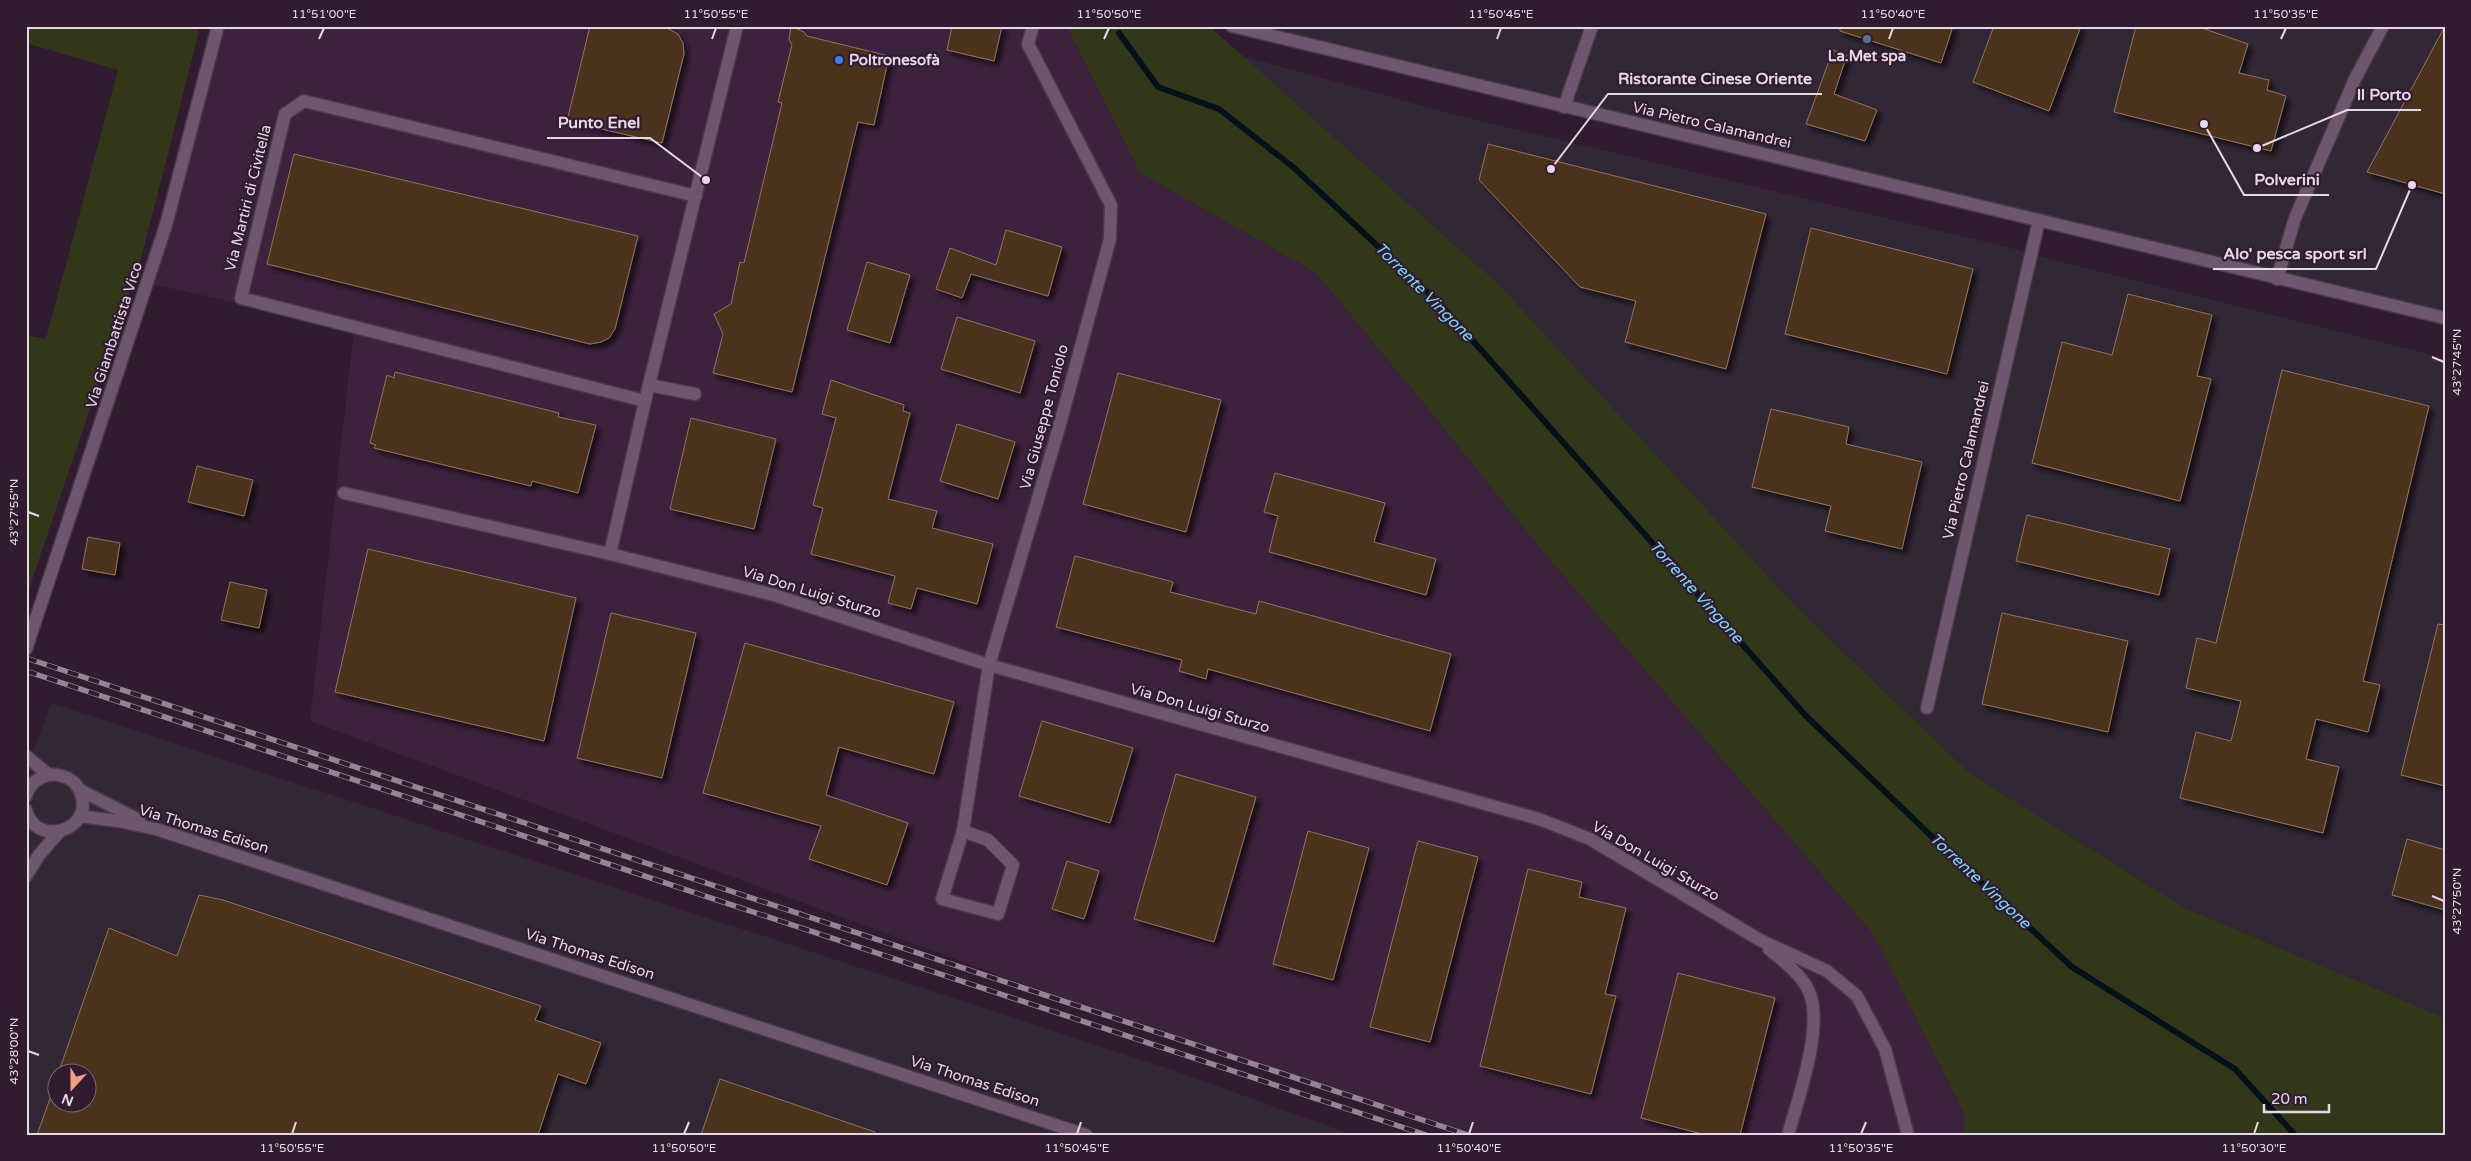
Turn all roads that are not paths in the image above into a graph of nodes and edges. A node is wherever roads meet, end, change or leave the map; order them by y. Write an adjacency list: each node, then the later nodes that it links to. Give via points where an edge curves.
1 (218, 26): 17 (street, Via Giambattista Vico, via 166,225)
2 (737, 26): 8 (street)
3 (1032, 26): 18 (street, Via Giuseppe Toniolo, via 1028,44 1110,205 1110,239)
4 (1232, 26): 7 (street, Via Pietro Calamandrei)
5 (1592, 26): 7 (street)
6 (2383, 26): 10 (street, via 2355,79 2295,218)
7 (1564, 107): 9 (street, Via Pietro Calamandrei)
8 (696, 196): 12 (street); 14 (street, Via Martiri di Civitella, via 304,101 285,114 241,298)
9 (2038, 220): 10 (street, Via Pietro Calamandrei); 19 (street, Via Pietro Calamandrei)
10 (2278, 279): 11 (street, Via Pietro Calamandrei)
11 (2445, 318)
12 (649, 385): 13 (street); 14 (street)
13 (694, 394)
14 (645, 401): 16 (street)
15 (344, 493): 16 (street, Via Don Luigi Sturzo)
16 (610, 554): 18 (street, Via Don Luigi Sturzo, via 774,595)
17 (26, 649)
18 (989, 665): 27 (street, Via Giuseppe Toniolo); 30 (street, Via Don Luigi Sturzo, via 1538,818 1590,839)
19 (1927, 708)
20 (26, 756): 21 (street)
21 (49, 774): 22 (street); 23 (street, via 67,777)
22 (27, 790)
23 (80, 790): 25 (street, via 83,807); 26 (street)
24 (26, 810): 28 (street, via 39,828)
25 (80, 816): 26 (street, Via Thomas Edison); 28 (street, via 68,829)
26 (156, 829): 31 (street, Via Thomas Edison)
27 (963, 831): 27 (street, Via Giuseppe Toniolo, via 942,899 998,914 1013,865 988,840)
28 (59, 832): 29 (street)
29 (26, 876)
30 (1760, 940): 32 (street, Via Don Luigi Sturzo, via 1800,977 1811,995 1812,1046); 33 (street, Via Don Luigi Sturzo, via 1827,971 1858,996 1885,1049)
31 (1086, 1135)
32 (1788, 1135)
33 (1908, 1135)

